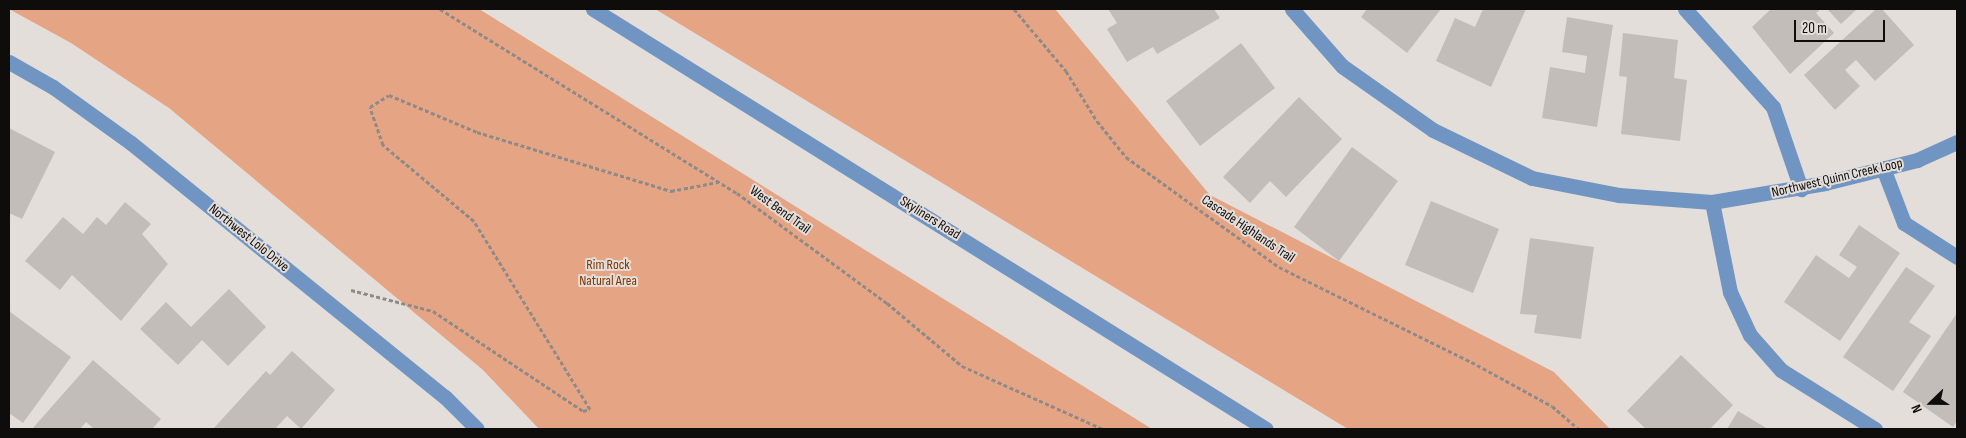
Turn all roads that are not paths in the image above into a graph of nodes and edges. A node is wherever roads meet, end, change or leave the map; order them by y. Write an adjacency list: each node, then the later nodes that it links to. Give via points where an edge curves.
1 (594, 9): 11 (street, Skyliners Road)
2 (1292, 9): 8 (street, Northwest Quinn Creek Loop, via 1342,66 1433,130 1532,178 1619,195)
3 (1685, 9): 7 (street, via 1773,107)
4 (9, 62): 10 (street, Northwest Lolo Drive, via 53,87 131,144 445,397)
5 (1957, 142): 6 (street, Northwest Quinn Creek Loop, via 1916,160)
6 (1883, 168): 7 (street, Northwest Quinn Creek Loop); 9 (street, via 1904,224)
7 (1801, 189): 8 (street, Northwest Quinn Creek Loop)
8 (1712, 202): 12 (street, via 1730,292 1750,335 1781,370)
9 (1957, 257)
10 (477, 429)
11 (1266, 429)
12 (1875, 429)

